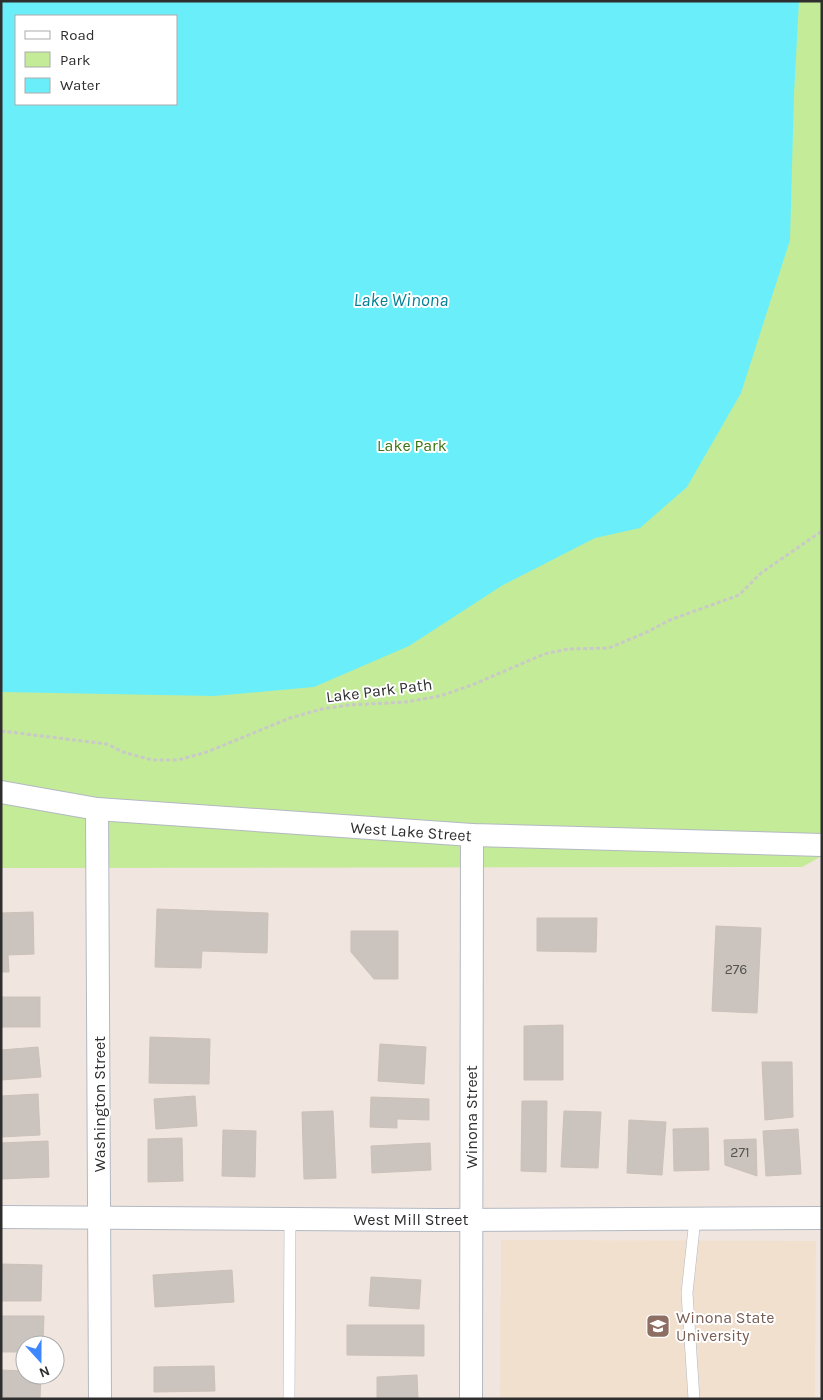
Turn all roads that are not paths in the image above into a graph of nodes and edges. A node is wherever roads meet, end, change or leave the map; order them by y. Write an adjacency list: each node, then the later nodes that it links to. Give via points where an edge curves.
1 (1, 792): 2 (street, West Lake Street)
2 (97, 809): 3 (street, West Lake Street); 6 (street, Washington Street)
3 (472, 835): 4 (street, West Lake Street); 10 (street, Winona Street)
4 (822, 845)
5 (1, 1217): 6 (street, West Mill Street)
6 (99, 1218): 8 (street, West Mill Street); 11 (street, Washington Street)
7 (822, 1218): 9 (street, West Mill Street)
8 (290, 1219): 10 (street, West Mill Street); 12 (lane)
9 (695, 1219): 10 (street, West Mill Street); 14 (lane, via 687,1293)
10 (471, 1220): 13 (street, Winona Street)
11 (100, 1399)
12 (289, 1399)
13 (470, 1399)
14 (694, 1399)

